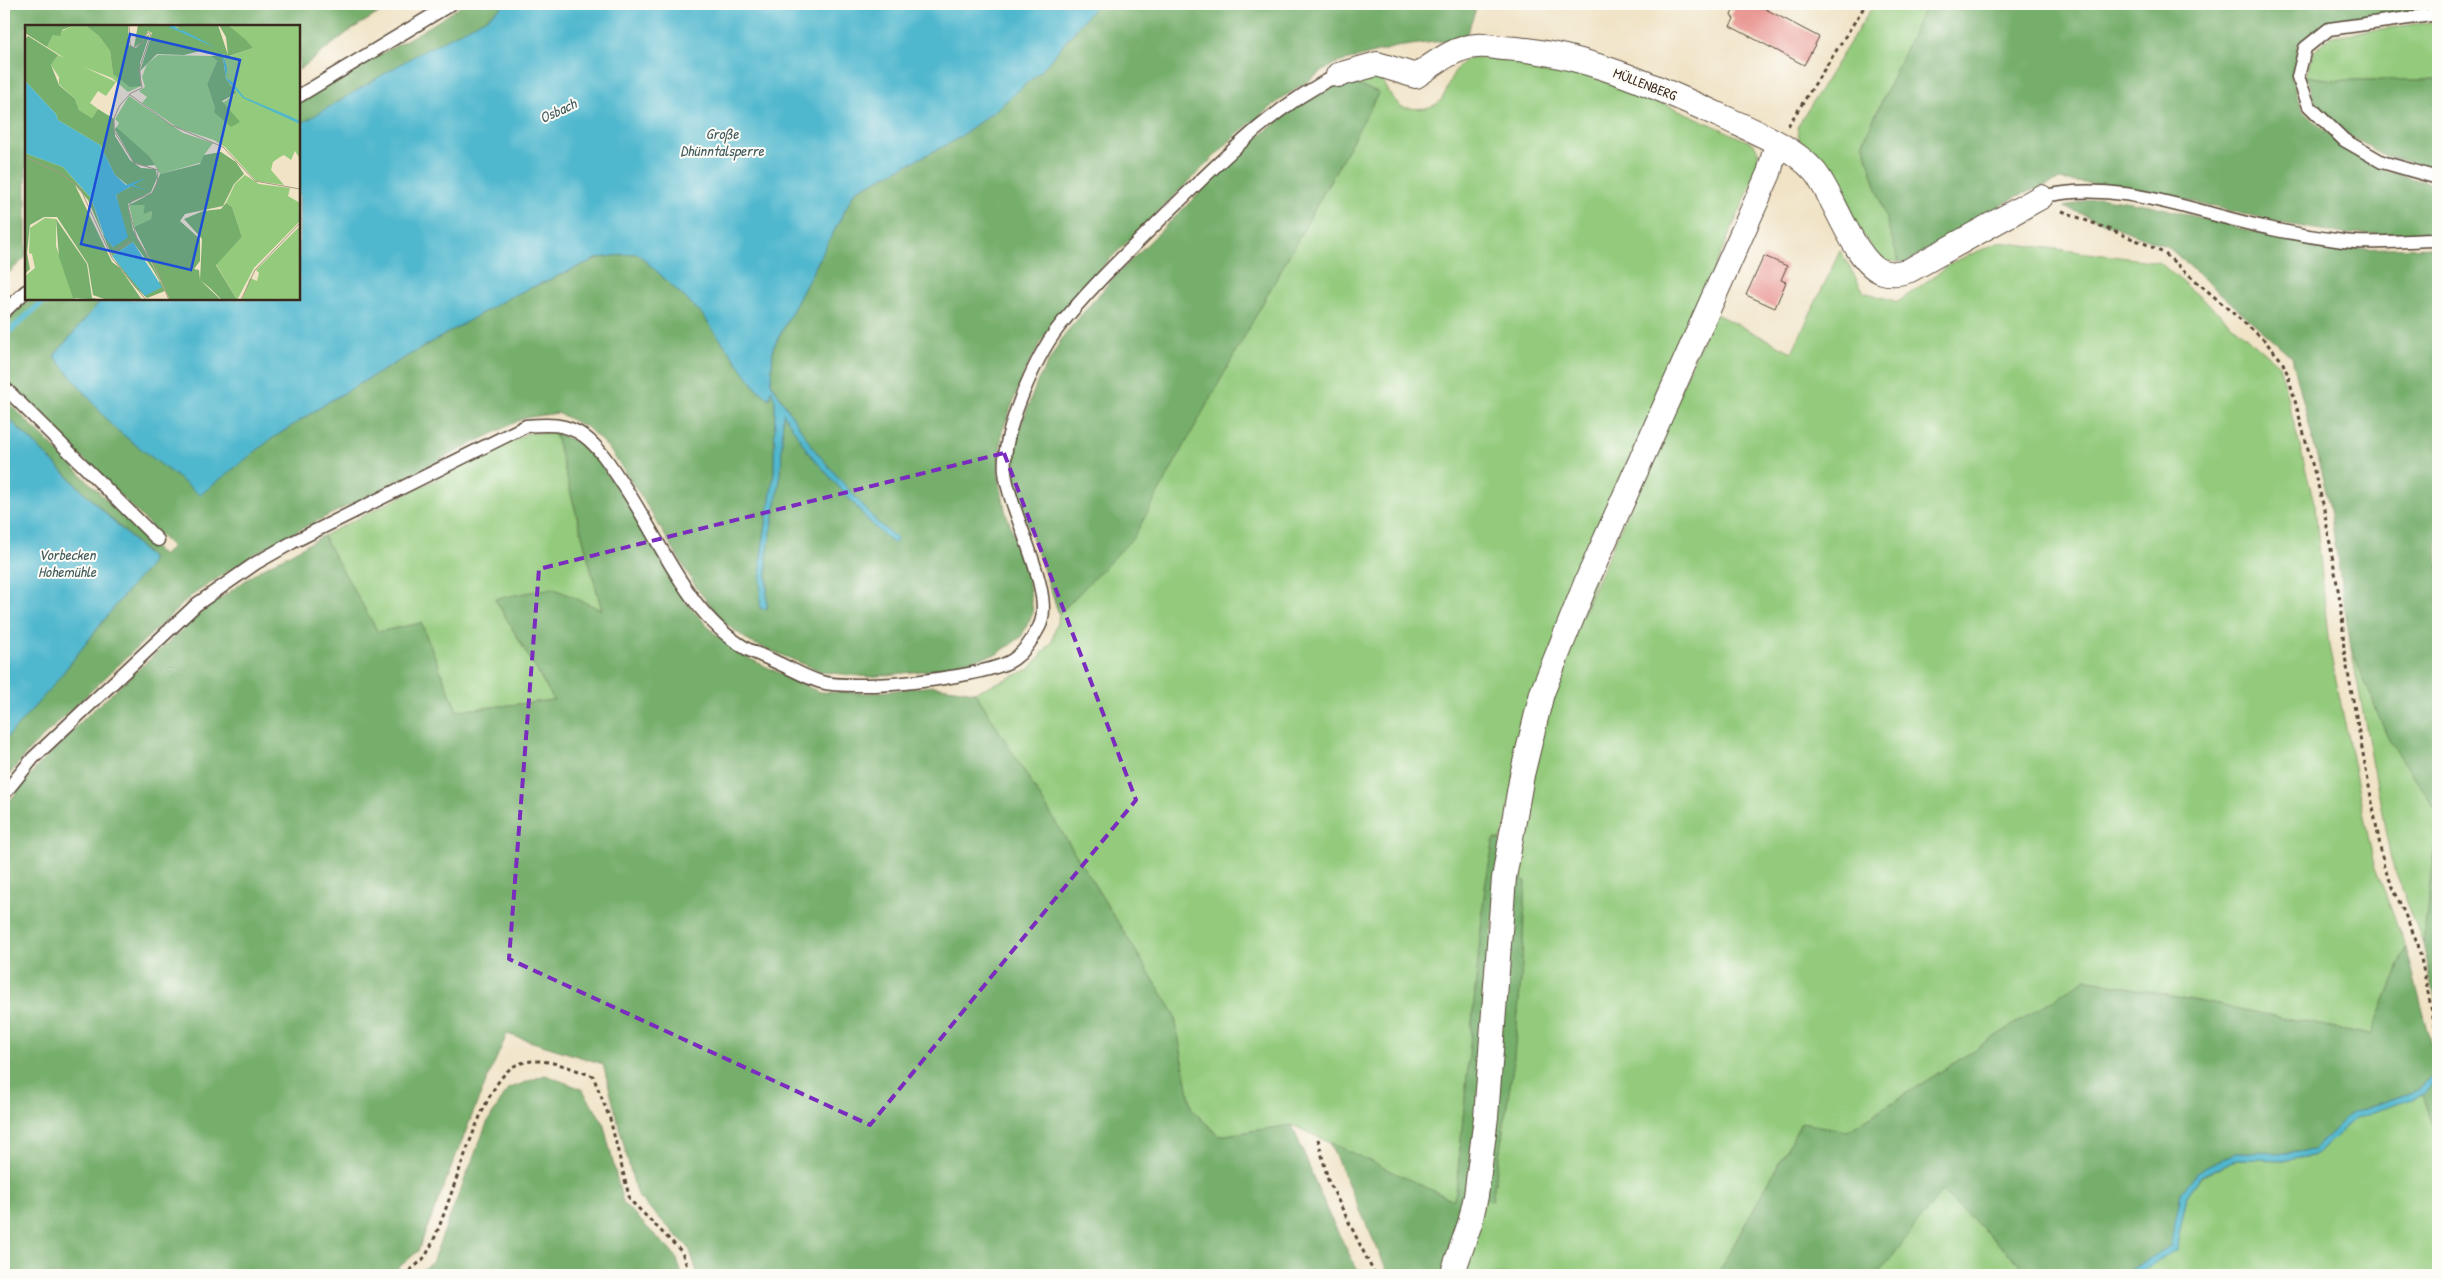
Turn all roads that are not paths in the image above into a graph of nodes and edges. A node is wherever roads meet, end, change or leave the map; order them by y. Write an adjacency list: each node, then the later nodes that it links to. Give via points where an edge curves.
1 (451, 4): 4 (lane)
2 (2438, 14): 6 (lane, via 2329,30 2306,48 2298,77 2309,106 2344,140 2382,162)
3 (1338, 75): 5 (street, MÜLLENBERG, via 1376,64 1416,76 1450,54 1476,46 1534,50 1631,77); 13 (lane, via 1310,88 1243,139 1109,270 1057,329 1030,377 1009,434 1004,470 1012,508 1044,601 1042,623 1012,661 969,674 870,685 821,682 746,648 719,627 691,595 604,456 583,435 556,424 526,426 293,542 197,604 33,758)
4 (300, 95)
5 (1777, 143): 7 (street, MÜLLENBERG, via 1814,171 1859,249 1882,272 1892,274 1910,270); 14 (street, via 1769,173 1564,636 1542,693 1512,824 1504,878 1486,1117 1476,1196)
6 (2438, 178)
7 (2040, 197): 8 (lane, via 2064,191 2098,190 2151,198 2272,229 2344,241)
8 (2438, 240)
9 (25, 292): 10 (lane)
10 (4, 312)
11 (4, 387): 12 (lane)
12 (158, 540)
13 (4, 794)
14 (1452, 1275)

